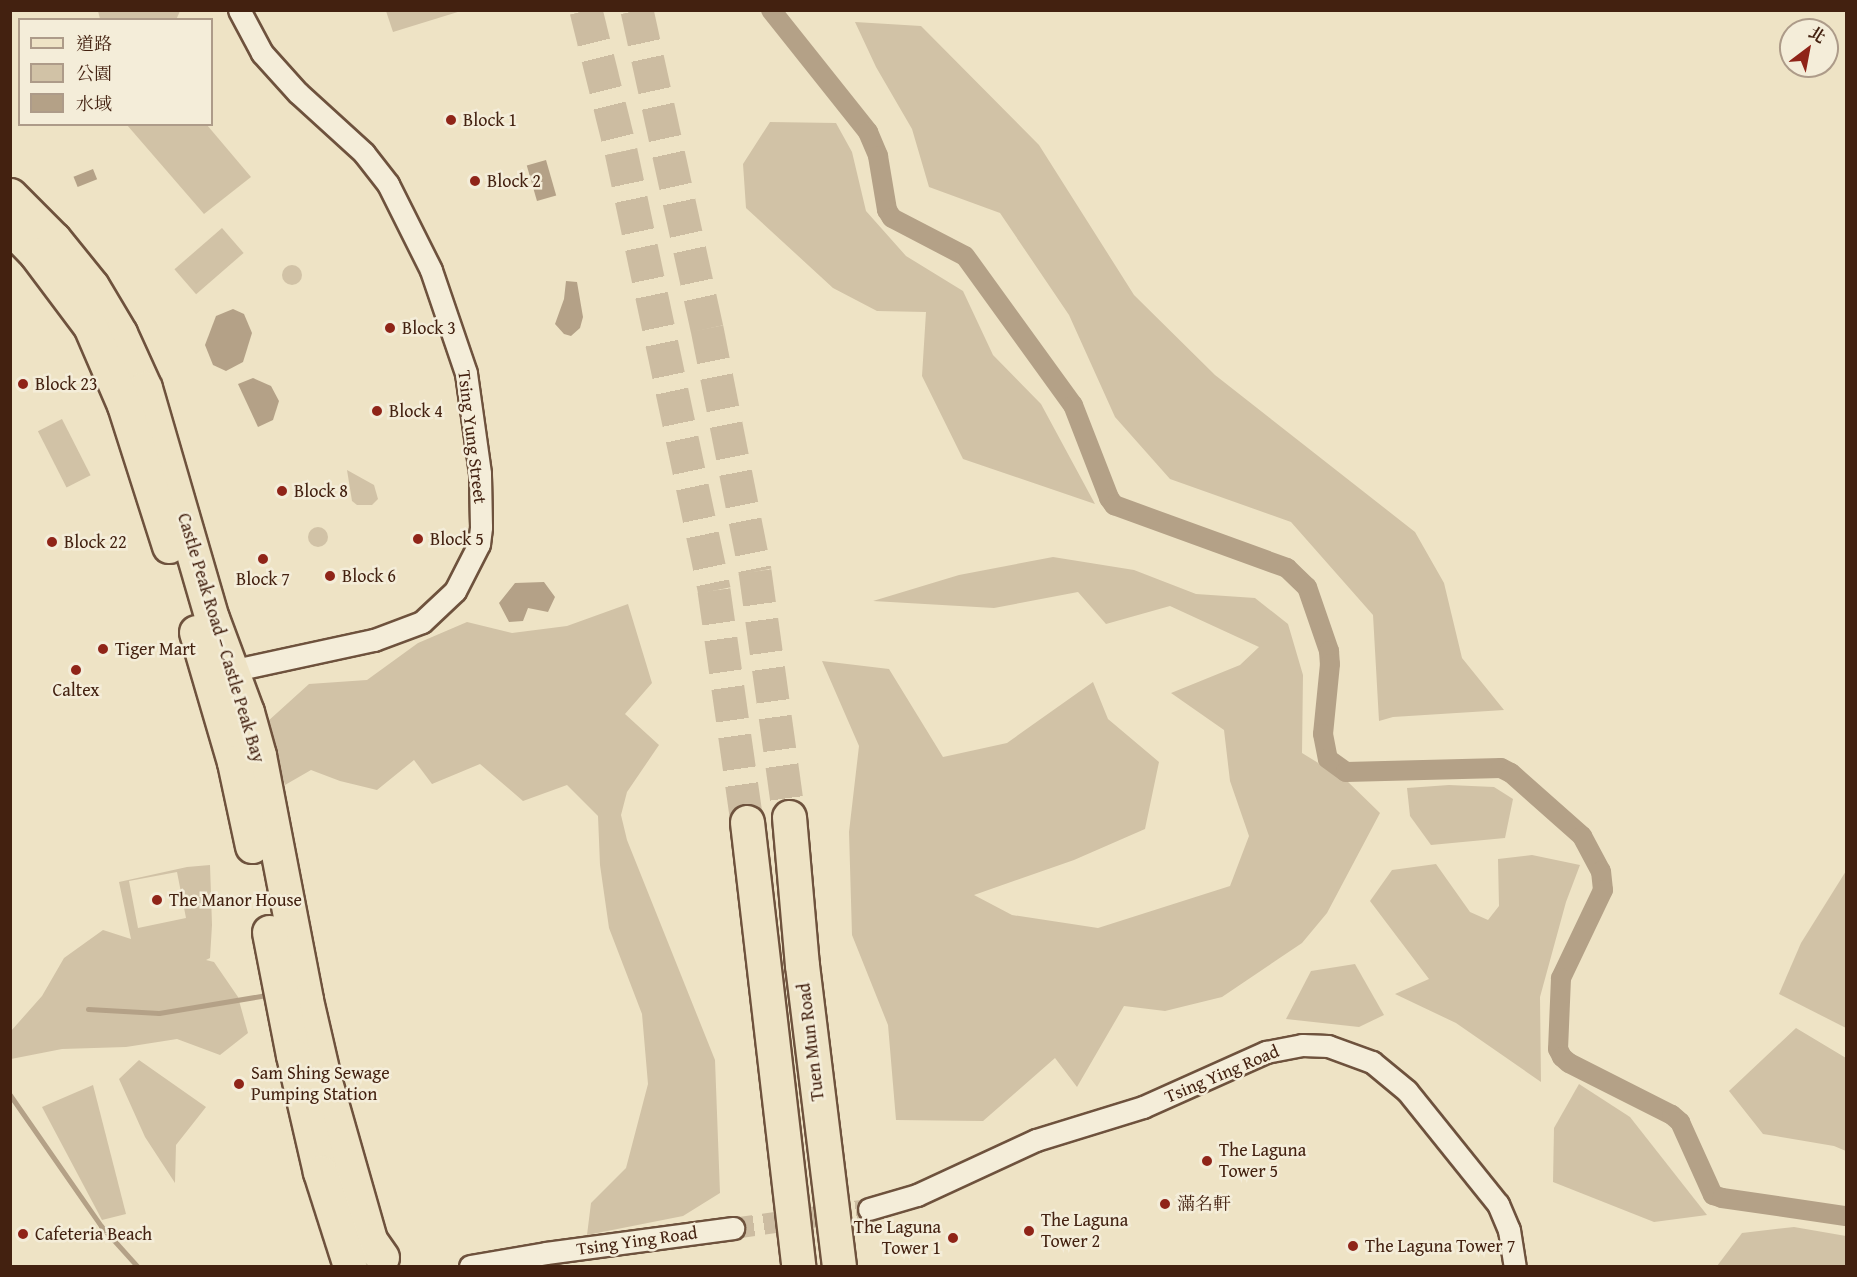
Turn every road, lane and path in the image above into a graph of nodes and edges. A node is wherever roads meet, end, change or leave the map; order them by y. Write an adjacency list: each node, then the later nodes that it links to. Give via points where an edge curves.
1 (239, 10): 4 (street, Tsing Yung Street, via 262,52 298,93 364,153 388,184 431,270 466,373 482,507 479,544 468,570 454,591 422,622 374,640)
2 (10, 195): 4 (main road, Castle Peak Road – Castle Peak Bay, via 54,239 92,286 134,361 212,618)
3 (10, 227): 4 (main road, Castle Peak Road – Castle Peak Bay, via 36,254 90,326 110,370)
4 (220, 674): 9 (main road, Castle Peak Road – Castle Peak Bay, via 259,755 301,977 327,1089 370,1240); 10 (main road, Castle Peak Road – Castle Peak Bay, via 293,1055 320,1172)
5 (789, 817): 13 (main road, Tuen Mun Road, via 801,965)
6 (747, 822): 12 (main road)
7 (869, 1209): 14 (street, Tsing Ying Road, via 917,1195 1036,1140 1143,1107 1266,1052 1302,1045 1328,1046 1372,1062 1407,1091 1498,1204 1509,1230)
8 (733, 1228): 11 (street, Tsing Ying Road)
9 (384, 1263)
10 (350, 1266)
11 (470, 1266)
12 (798, 1266)
13 (839, 1266)
14 (1515, 1266)

